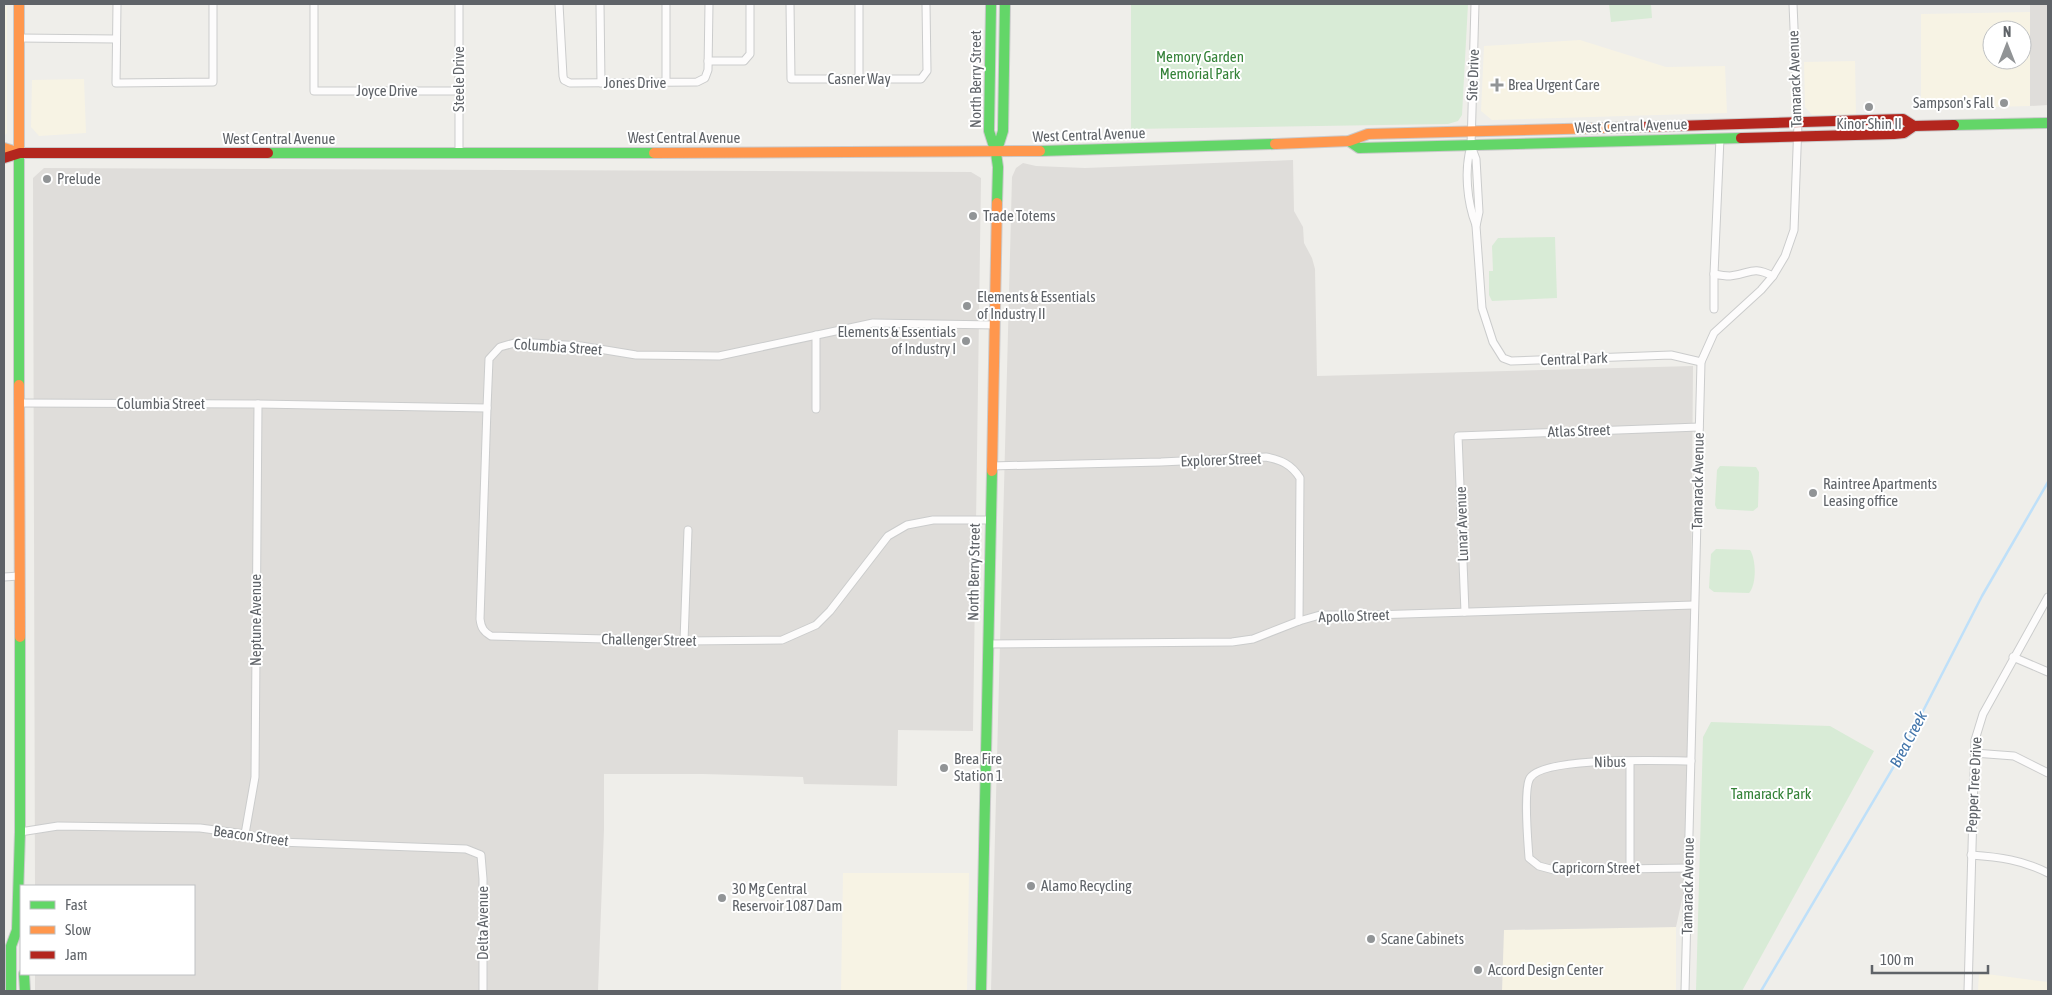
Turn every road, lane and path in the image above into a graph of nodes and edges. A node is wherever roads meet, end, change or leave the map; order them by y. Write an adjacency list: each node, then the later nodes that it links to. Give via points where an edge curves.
1 (19, 4): 18 (main road)
2 (116, 4): 19 (street)
3 (213, 4): 19 (street, via 213,82 116,83)
4 (314, 4): 24 (street, Joyce Drive, via 314,91)
5 (459, 4): 24 (street, Steele Drive)
6 (559, 4): 23 (street, Jones Drive, via 564,80 570,83)
7 (600, 4): 23 (street)
8 (666, 4): 22 (street)
9 (709, 4): 20 (street)
10 (750, 4): 20 (street, via 748,58 744,61)
11 (790, 4): 21 (street, Casner Way, via 791,79)
12 (859, 4): 21 (street)
13 (926, 4): 21 (street, Casner Way, via 925,76 921,79)
14 (991, 4): 35 (main road, North Berry Street, via 989,128)
15 (1005, 4): 35 (main road, North Berry Street, via 1003,131)
16 (1475, 4): 28 (street, Site Drive)
17 (1793, 4): 25 (street, Tamarack Avenue)
18 (19, 38): 19 (street); 34 (main road)
19 (116, 39)
20 (708, 61): 22 (street, Jones Drive, via 705,78 697,82)
21 (859, 79)
22 (666, 82): 23 (street, Jones Drive)
23 (601, 83)
24 (459, 91): 36 (street, Steele Drive)
25 (1798, 123): 27 (main road, West Central Avenue, via 1903,119); 28 (main road, West Central Avenue); 29 (street, Tamarack Avenue)
26 (2048, 123): 27 (main road, West Central Avenue)
27 (1914, 126): 29 (main road, West Central Avenue, via 1904,134)
28 (1471, 130): 31 (main road, West Central Avenue, via 1368,134); 32 (street, Site Drive)
29 (1797, 136): 30 (main road, West Central Avenue); 39 (street, Tamarack Avenue, via 1794,230 1785,256)
30 (1720, 138): 32 (main road, West Central Avenue); 38 (street)
31 (1349, 141): 32 (main road, West Central Avenue, via 1359,148); 35 (main road, West Central Avenue)
32 (1471, 146): 40 (street, Site Drive, via 1467,160 1471,212 1476,226)
33 (4, 148): 34 (main road, West Central Avenue)
34 (20, 153): 36 (main road, West Central Avenue); 37 (main road, West Central Avenue); 45 (main road)
35 (996, 153): 36 (main road, West Central Avenue); 42 (main road, North Berry Street)
36 (459, 154)
37 (4, 158)
38 (1714, 274): 39 (street, via 1731,276 1760,269); 41 (street)
39 (1773, 276): 44 (street, Tamarack Avenue, via 1714,333)
40 (1481, 307): 44 (street, Central Park, via 1496,346 1503,358 1512,361 1671,355)
41 (1714, 309)
42 (994, 326): 43 (street, Columbia Street, via 873,323); 51 (main road, North Berry Street)
43 (816, 335): 47 (street, Columbia Street, via 719,356 636,355 581,346 505,344 489,359); 48 (street)
44 (1701, 362): 49 (street, Tamarack Avenue)
45 (19, 403): 46 (street, Columbia Street); 54 (main road)
46 (258, 404): 47 (street, Columbia Street); 70 (street, Neptune Avenue, via 255,777)
47 (487, 408): 60 (street, Challenger Street, via 480,620 485,632 498,637)
48 (816, 409)
49 (1699, 427): 50 (street, Atlas Street); 57 (street, Tamarack Avenue)
50 (1458, 436): 58 (street, Lunar Avenue)
51 (991, 466): 52 (main road, North Berry Street); 59 (street, Explorer Street, via 1266,457 1280,460 1292,467 1300,478)
52 (990, 520): 60 (street, Challenger Street, via 933,520 906,525 888,536 816,625 788,638 749,642); 61 (main road, North Berry Street)
53 (688, 530): 60 (street)
54 (18, 576): 55 (street); 69 (main road)
55 (4, 577)
56 (2048, 597): 62 (street, Pepper Tree Drive)
57 (1694, 605): 58 (street, Apollo Street); 65 (street, Tamarack Avenue)
58 (1465, 612): 59 (street, Apollo Street, via 1320,615)
59 (1299, 620): 61 (street, Apollo Street, via 1253,639 1232,642)
60 (684, 641)
61 (988, 644): 82 (main road, North Berry Street)
62 (2014, 657): 63 (street); 64 (street, Pepper Tree Drive, via 1983,714)
63 (2048, 672)
64 (1974, 753): 67 (street, via 2014,756); 72 (street, Pepper Tree Drive)
65 (1691, 761): 66 (street, Nibus); 74 (street, Tamarack Avenue)
66 (1630, 762): 68 (street, Nibus, via 1565,764 1543,769); 73 (street)
67 (2048, 773)
68 (1531, 776): 73 (street, Capricorn Street, via 1528,795 1529,858 1539,866 1554,870)
69 (20, 832): 70 (street, Beacon Street, via 58,826 200,828); 76 (main road)
70 (245, 834): 71 (street, Beacon Street, via 279,842 466,849)
71 (481, 855): 81 (street, Delta Avenue)
72 (1971, 855): 75 (street, via 2010,858); 84 (street, Pepper Tree Drive)
73 (1630, 868): 74 (street, Capricorn Street)
74 (1689, 868): 83 (street, Tamarack Avenue)
75 (2048, 873)
76 (17, 930): 77 (main road); 79 (main road, via 11,946)
77 (20, 938)
78 (24, 975): 80 (main road)
79 (11, 991)
80 (25, 991)
81 (483, 991)
82 (981, 991)
83 (1685, 991)
84 (1968, 991)

